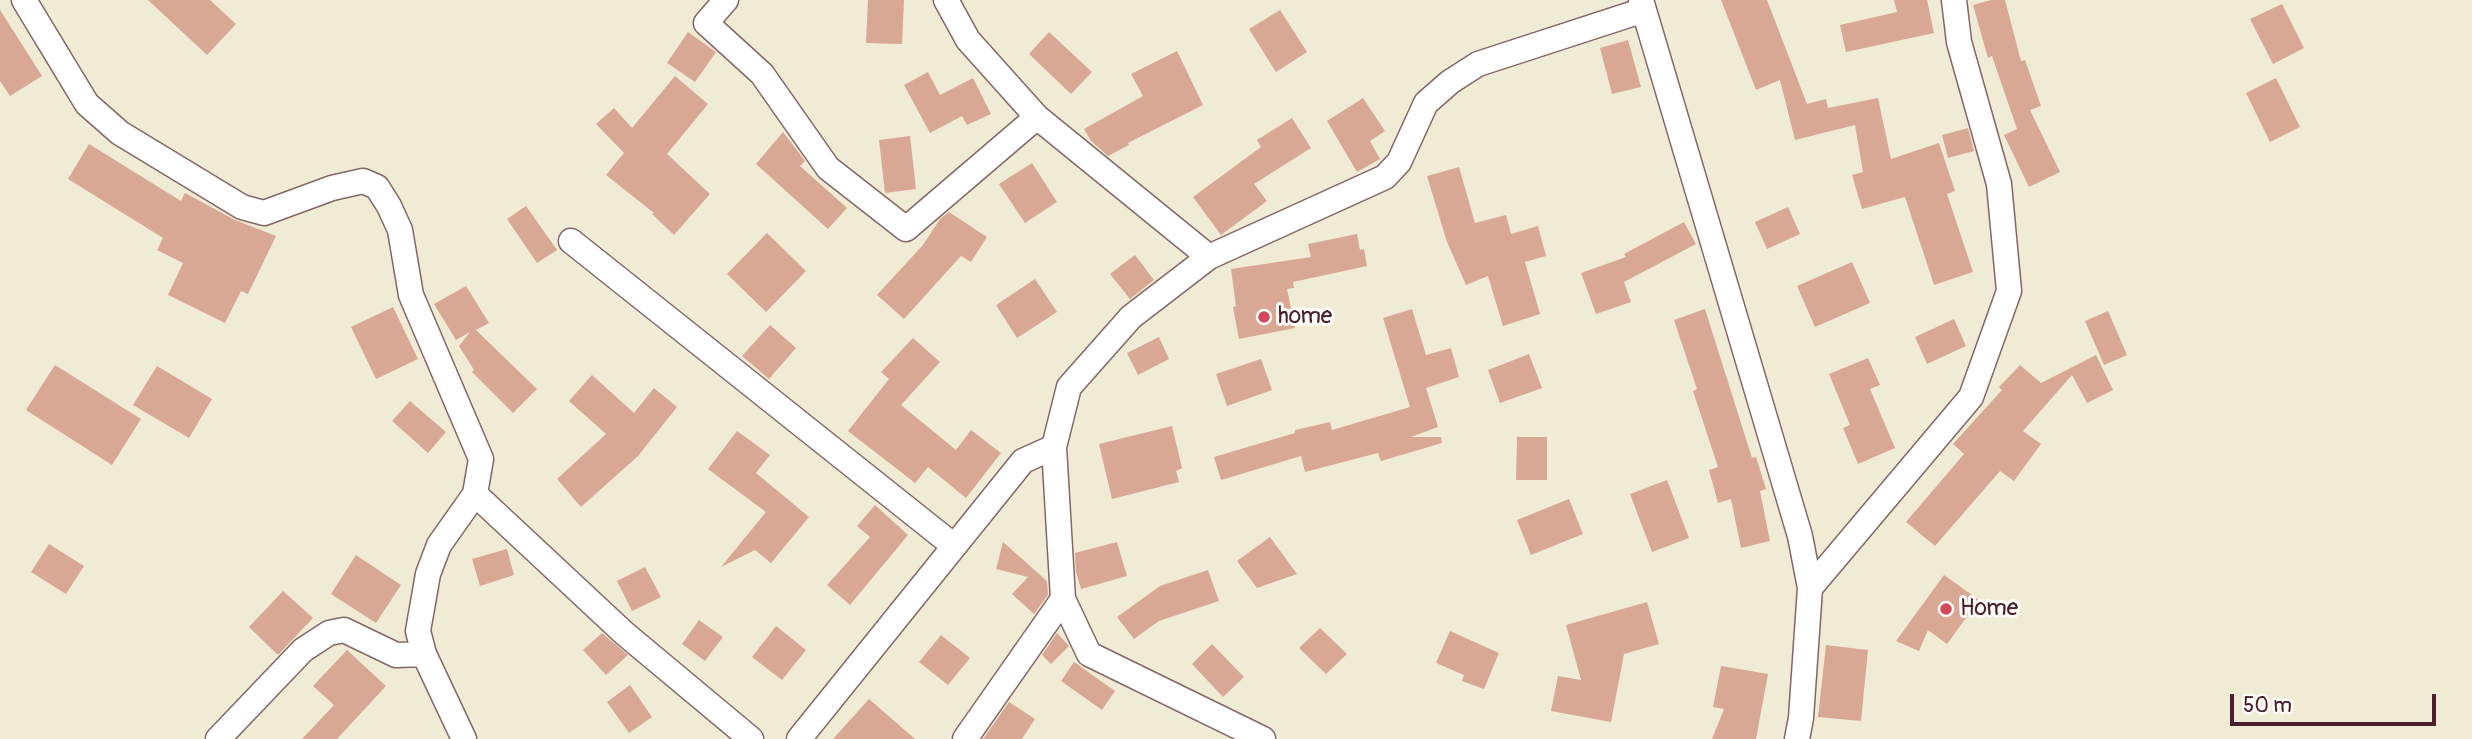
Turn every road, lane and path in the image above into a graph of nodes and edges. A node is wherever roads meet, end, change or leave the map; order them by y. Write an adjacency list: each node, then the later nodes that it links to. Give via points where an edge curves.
1 (24, 0): 10 (street, via 87,104 120,132 242,207 264,213 332,188 363,181 377,187 400,230 411,295 481,460)
2 (726, 0): 6 (street, via 706,23 762,74 828,168 905,229)
3 (946, 0): 6 (street, via 968,40)
4 (1954, 0): 12 (street, via 1959,42 1999,184 2009,291 1970,397)
5 (1642, 5): 8 (street, via 1478,64 1426,103 1399,162 1385,177); 12 (street, via 1800,536)
6 (1037, 117): 8 (street)
7 (572, 240): 11 (street)
8 (1209, 257): 9 (street, via 1131,317 1069,387)
9 (1054, 447): 11 (street, via 1023,461); 13 (street)
10 (475, 494): 14 (street, via 439,545 428,573 418,631); 17 (street, via 624,634)
11 (954, 546): 18 (street)
12 (1810, 588): 21 (street)
13 (1063, 599): 19 (street); 20 (street, via 1089,654)
14 (424, 654): 15 (street, via 396,655 344,631 329,633 303,650); 16 (street)
15 (218, 739)
16 (464, 739)
17 (751, 739)
18 (799, 739)
19 (965, 739)
20 (1263, 739)
21 (1797, 739)

